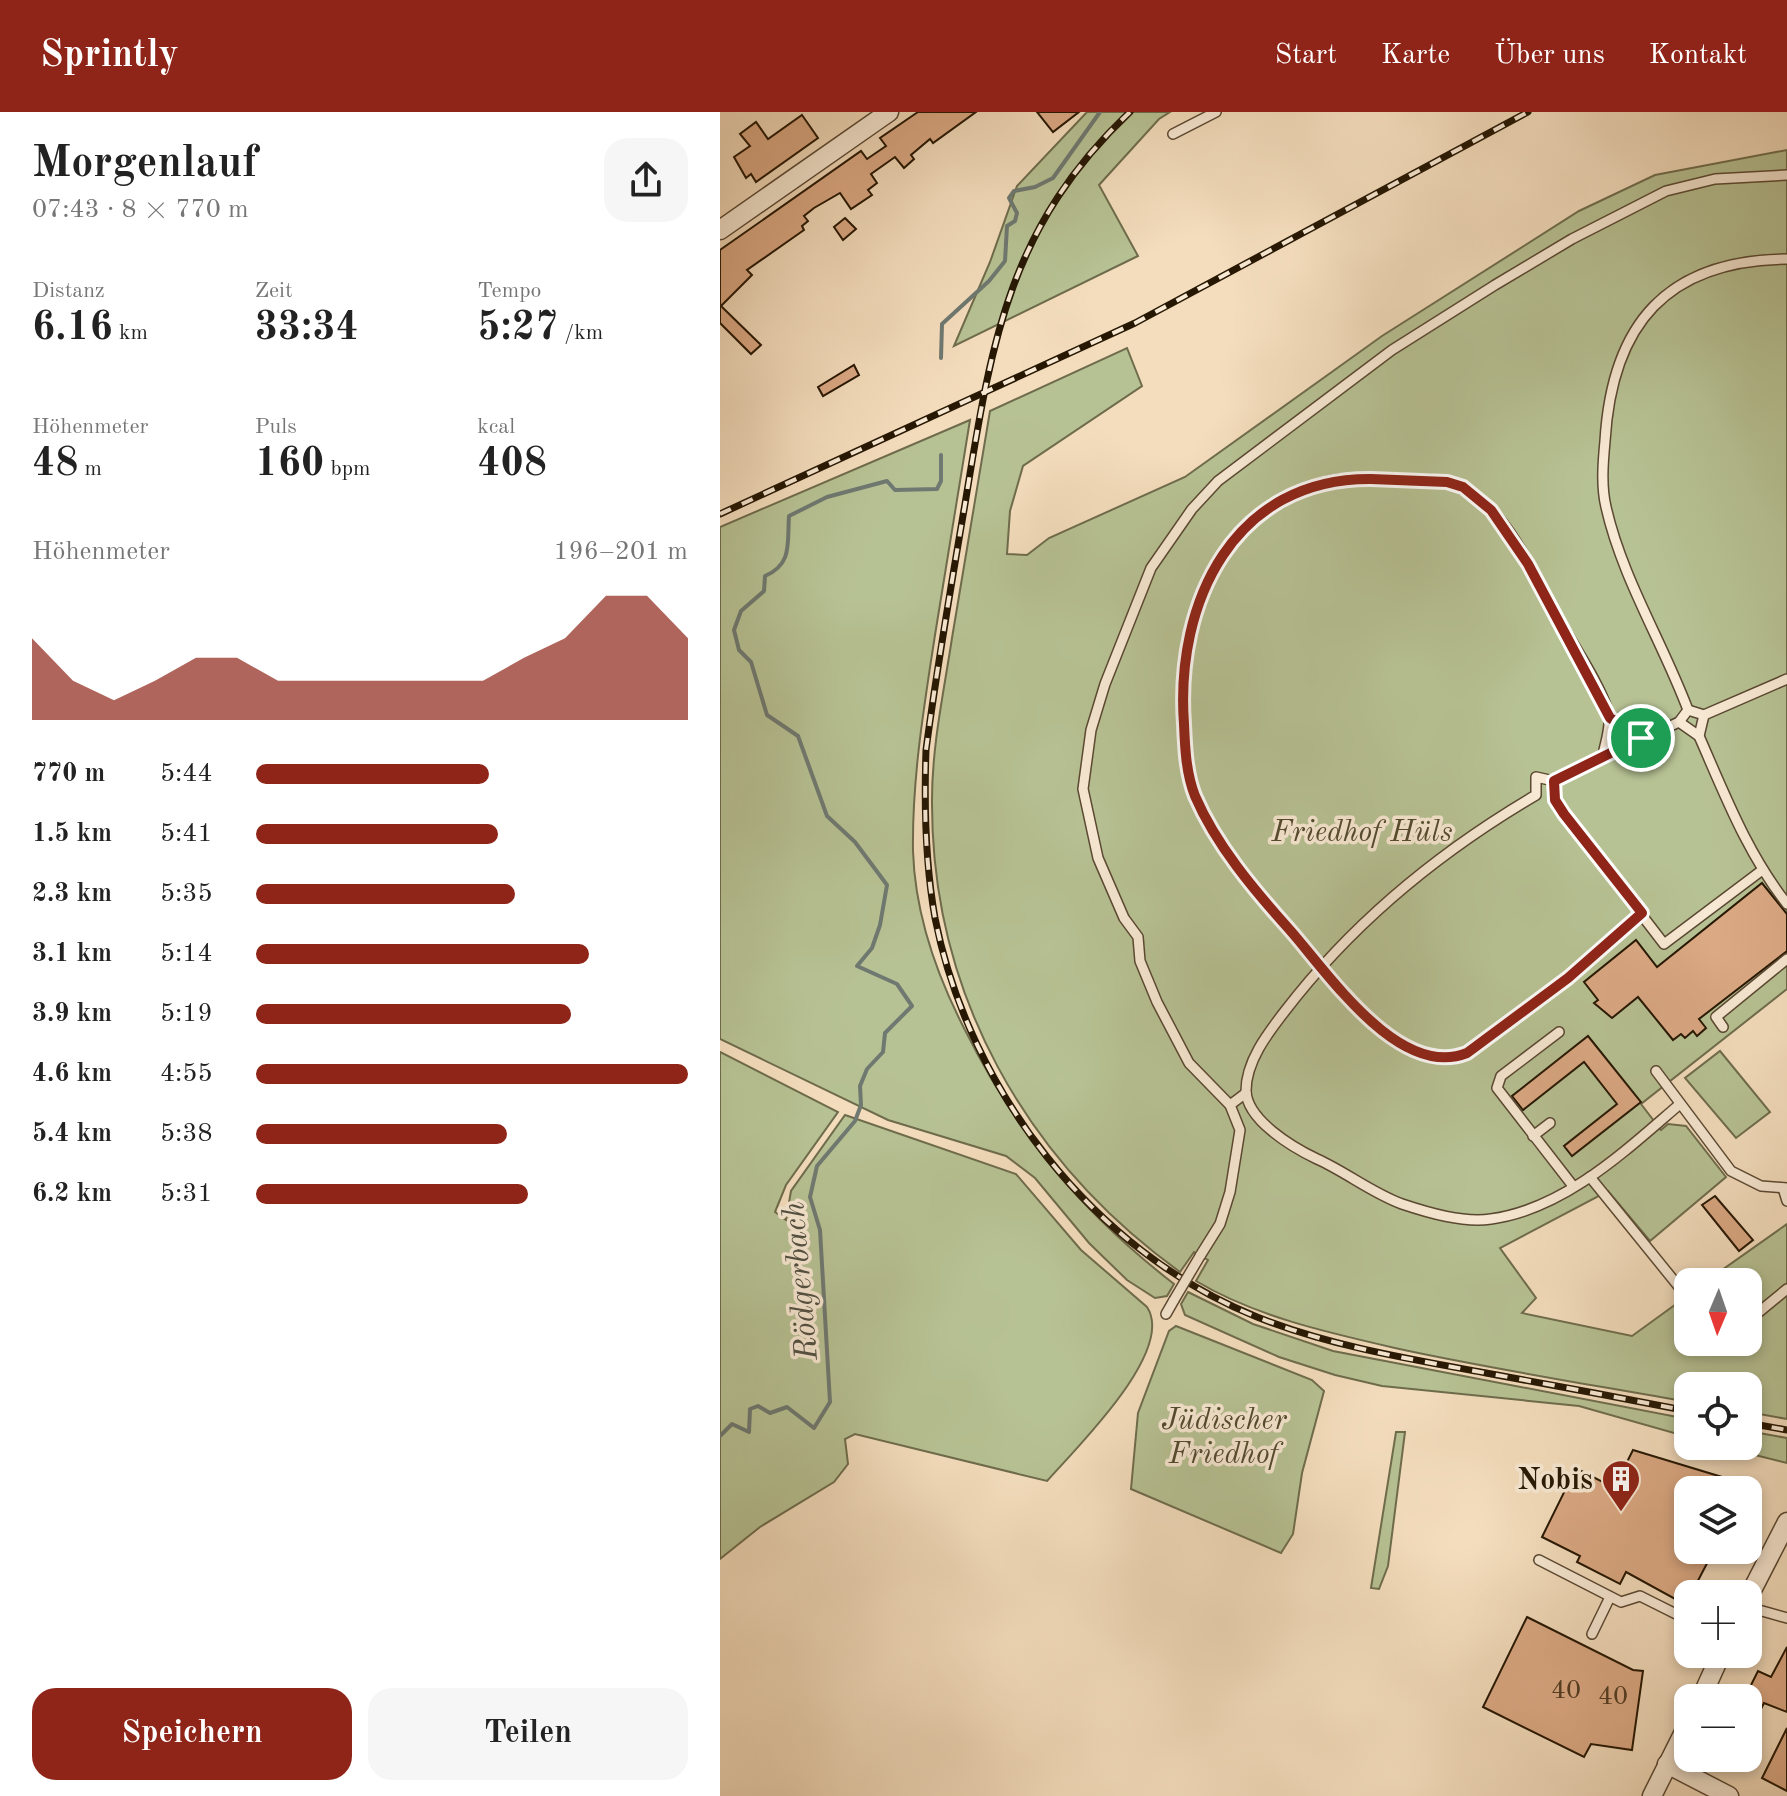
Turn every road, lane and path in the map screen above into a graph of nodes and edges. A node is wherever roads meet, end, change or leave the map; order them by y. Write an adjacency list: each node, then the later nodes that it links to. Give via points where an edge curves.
1 (889, 112): 5 (street)
2 (1216, 112): 3 (lane)
3 (1173, 134)
4 (1787, 175): 28 (lane, via 1715,179 1666,191 1495,285 1392,350 1218,481 1151,568 1105,684 1089,739 1083,789 1098,858 1138,937 1140,961 1157,1002 1189,1063)
5 (720, 230)
6 (1787, 259): 8 (lane, via 1733,265 1684,281 1643,315 1614,377 1607,407 1605,506)
7 (1787, 679): 9 (lane)
8 (1688, 710): 9 (lane); 11 (lane)
9 (1704, 715): 12 (lane)
10 (1610, 718): 13 (lane); 14 (lane); 22 (lane, via 1528,564 1491,510 1463,487 1411,480 1330,480 1252,519 1224,549 1196,612 1184,661 1186,756 1204,812 1255,892)
11 (1679, 722): 12 (lane); 13 (lane)
12 (1699, 736): 18 (lane)
13 (1641, 738): 14 (lane)
14 (1603, 755): 15 (lane)
15 (1554, 781): 16 (lane, via 1536,777); 17 (lane)
16 (1536, 795): 17 (lane); 22 (lane, via 1392,894)
17 (1555, 800): 20 (lane)
18 (1761, 871): 19 (lane); 20 (lane, via 1664,944)
19 (1787, 904)
20 (1642, 913): 22 (lane, via 1568,978 1452,1059 1422,1055 1389,1034)
21 (1787, 959): 23 (lane, via 1716,1017)
22 (1319, 967): 26 (lane, via 1267,1034 1251,1064)
23 (1723, 1027)
24 (1559, 1032): 32 (lane, via 1497,1081 1500,1096)
25 (1656, 1071): 27 (lane)
26 (1246, 1093): 28 (lane); 29 (lane)
27 (1680, 1104): 33 (lane); 35 (lane, via 1731,1171 1746,1182)
28 (1230, 1105): 31 (lane)
29 (1258, 1122): 31 (lane); 34 (lane, via 1368,1188 1402,1204 1457,1218 1507,1215 1538,1206)
30 (1550, 1123): 32 (lane)
31 (1240, 1130): 40 (lane, bridge, via 1220,1224)
32 (1533, 1136): 34 (lane)
33 (1590, 1177): 34 (lane); 37 (lane)
34 (1573, 1186)
35 (1785, 1188): 36 (lane)
36 (1787, 1201)
37 (1674, 1281)
38 (1787, 1289): 39 (lane)
39 (1762, 1310)
40 (1166, 1314)
41 (1787, 1522): 43 (street)
42 (1539, 1560): 44 (lane)
43 (1757, 1580)
44 (1610, 1597): 46 (lane, via 1621,1602 1640,1596); 48 (lane)
45 (1762, 1611): 47 (lane)
46 (1674, 1613)
47 (1787, 1618)
48 (1592, 1634)
49 (1674, 1751): 50 (street)
50 (1667, 1764): 51 (street); 52 (street)
51 (1652, 1796)
52 (1729, 1796)

